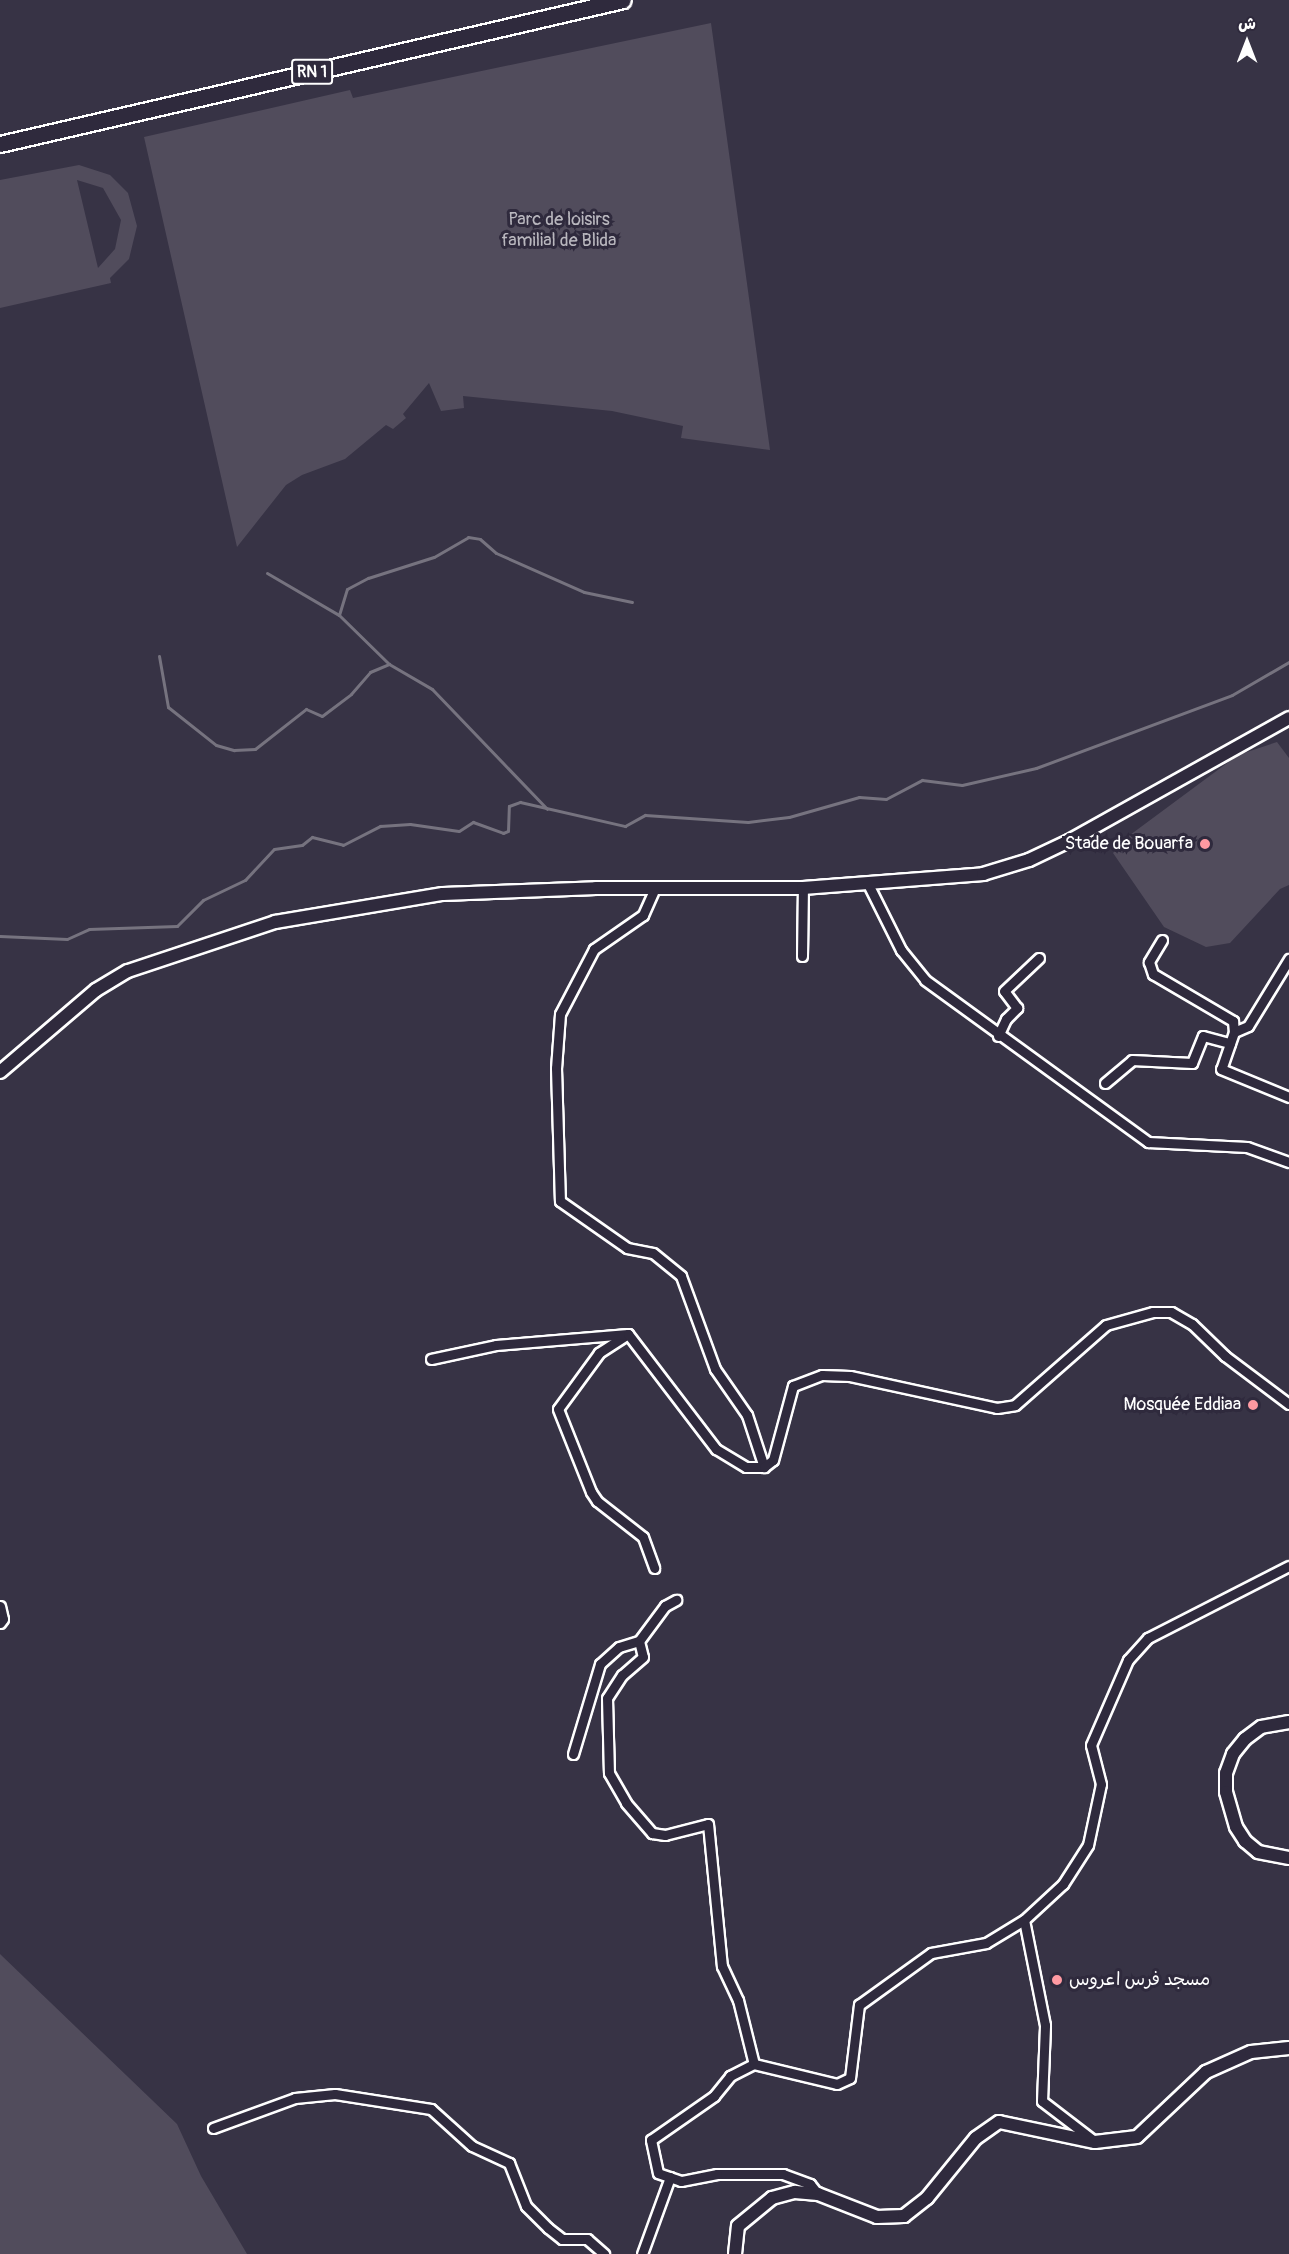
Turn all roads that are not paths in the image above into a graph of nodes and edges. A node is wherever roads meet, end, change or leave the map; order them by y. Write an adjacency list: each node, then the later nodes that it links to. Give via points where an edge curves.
1 (599, 0): 3 (main road, RN 1)
2 (623, 0): 4 (main road, RN 1)
3 (0, 138)
4 (0, 144)
5 (1289, 718): 6 (street, via 1200,765 1136,806 1029,860 983,874)
6 (868, 884): 8 (street); 14 (street, via 901,950 925,980)
7 (655, 888): 8 (street); 16 (street, via 443,894 275,922 128,971 96,990); 23 (street, via 643,915 594,949 560,1014 556,1068 560,1201 627,1248 653,1253 681,1276 715,1369 747,1415)
8 (803, 888): 10 (street)
9 (1161, 940): 13 (street, via 1149,962 1153,974 1233,1021)
10 (802, 956)
11 (1039, 958): 14 (street, via 1004,991 1017,1008)
12 (1289, 959): 13 (street, via 1248,1026)
13 (1234, 1032): 15 (street)
14 (998, 1036): 19 (street, via 1148,1142 1247,1147)
15 (1230, 1043): 17 (street, via 1203,1036 1192,1063 1132,1060); 18 (street, via 1221,1069)
16 (0, 1072)
17 (1105, 1083)
18 (1289, 1097)
19 (1289, 1162)
20 (628, 1334): 21 (street, via 504,1344); 23 (street, via 716,1449 746,1467); 25 (street, via 599,1353 558,1409 591,1492 643,1536)
21 (430, 1359)
22 (1289, 1404): 23 (street, via 1226,1356 1192,1324 1170,1312 1153,1312 1106,1325 1015,1405 997,1408 850,1376 822,1375 793,1386 773,1460)
23 (764, 1467)
24 (1289, 1566): 33 (street, via 1148,1638 1128,1660 1091,1745 1101,1784 1088,1845 1063,1884)
25 (654, 1568)
26 (676, 1600): 29 (street, via 665,1606)
27 (0, 1606): 28 (street)
28 (0, 1623)
29 (639, 1641): 31 (street, via 619,1647 600,1664); 35 (street, via 643,1657 622,1675 607,1698 609,1773 626,1803 652,1833 665,1835 708,1824 722,1966 738,2000)
30 (1289, 1722): 32 (street, via 1261,1727 1245,1739 1233,1754 1226,1773 1226,1792 1236,1827 1245,1841 1258,1852)
31 (573, 1754)
32 (1289, 1858)
33 (1023, 1920): 35 (street, via 986,1943 931,1953 859,2005 850,2078 837,2084); 37 (street, via 1045,2025 1042,2101)
34 (1289, 2049): 37 (street, via 1251,2052 1206,2072 1137,2137)
35 (754, 2064): 38 (street, via 729,2076 714,2096 651,2140 658,2173)
36 (213, 2128): 40 (street, via 295,2098 335,2094 431,2109 472,2146 509,2163 526,2206 548,2228 562,2239 586,2239)
37 (1095, 2142): 39 (street, via 999,2122 976,2138 927,2198 904,2216 877,2217)
38 (670, 2177): 39 (street, via 681,2181 717,2174 783,2174 810,2184); 41 (street)
39 (818, 2194): 42 (street, via 795,2192 772,2198 753,2211 738,2226)
40 (604, 2254)
41 (642, 2254)
42 (735, 2254)

